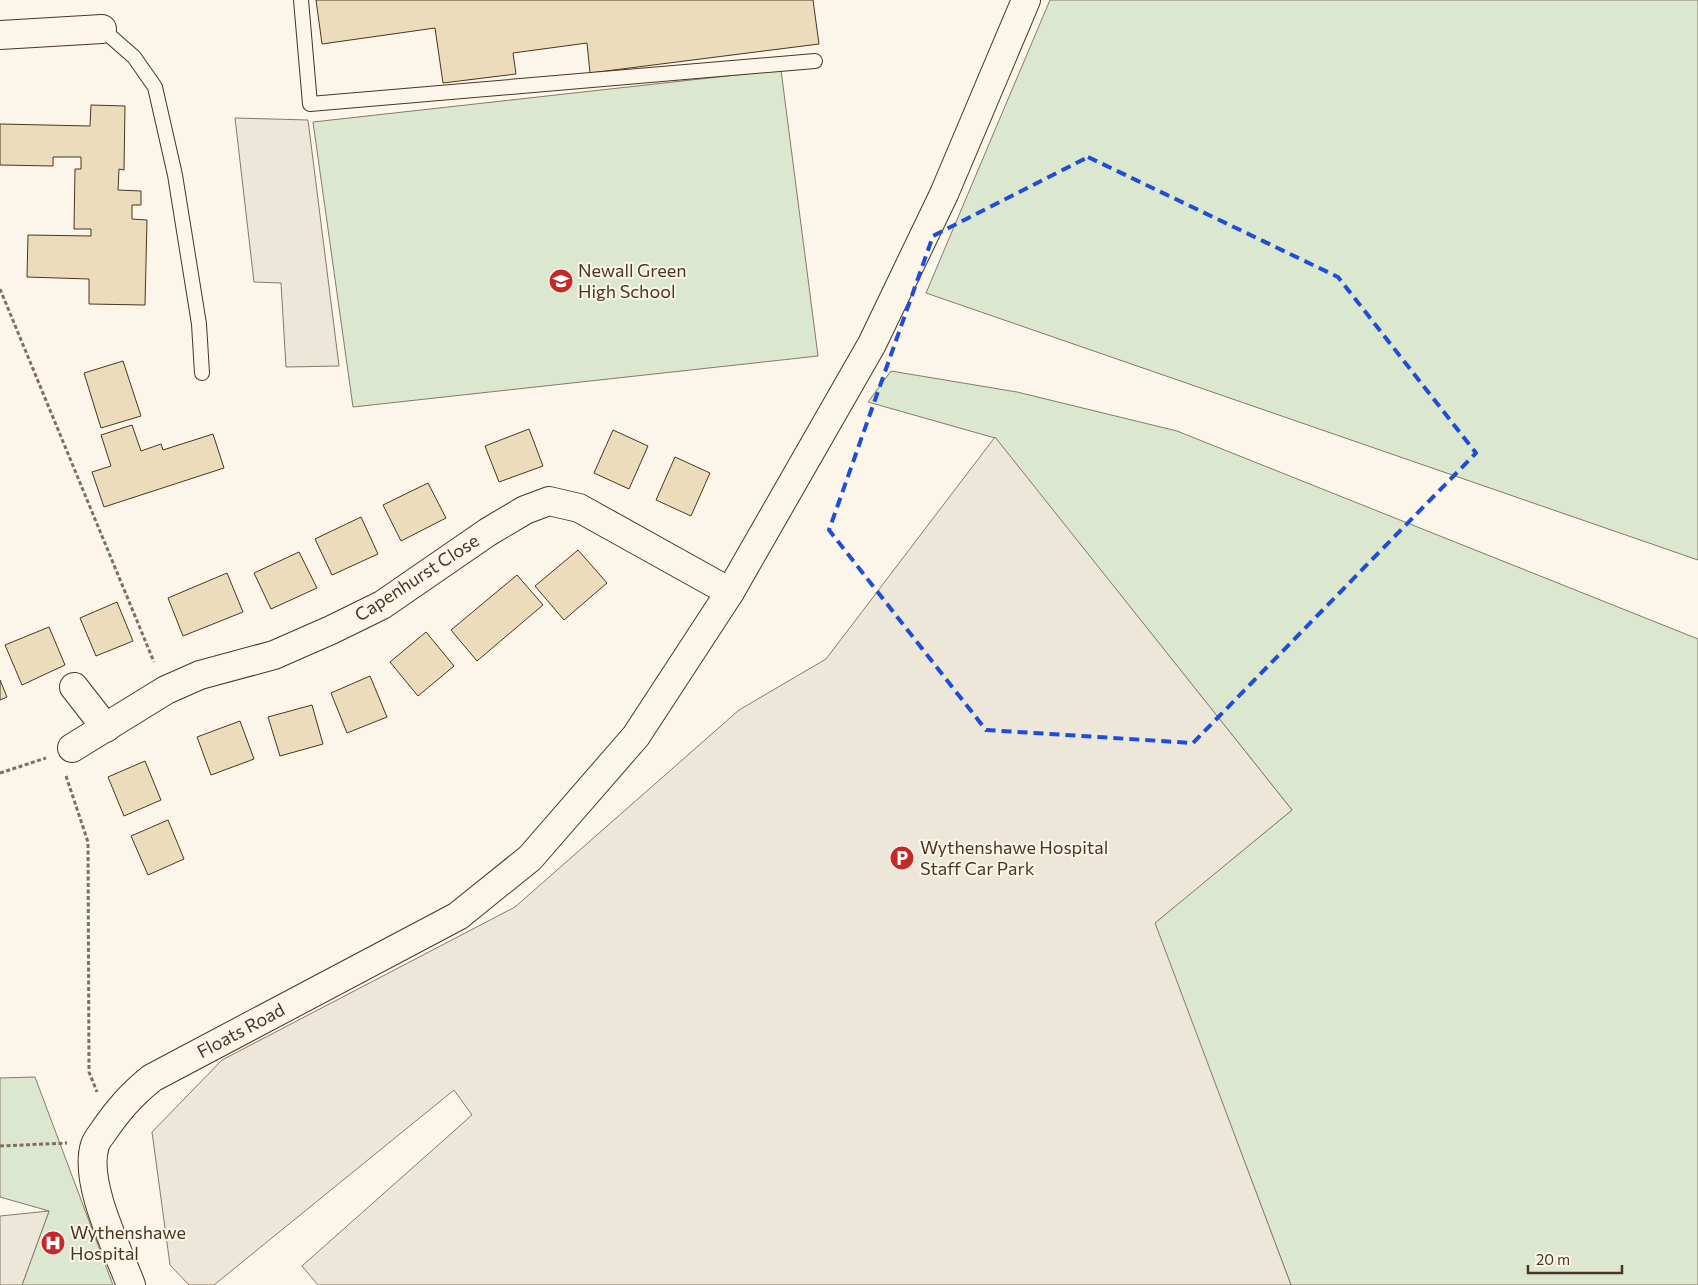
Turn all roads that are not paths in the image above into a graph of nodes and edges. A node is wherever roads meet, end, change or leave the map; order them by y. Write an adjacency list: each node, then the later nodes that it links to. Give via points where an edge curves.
1 (301, 0): 5 (lane, via 310,104)
2 (1026, 0): 7 (street, Floats Road, via 944,194 872,344)
3 (102, 29): 4 (street); 6 (lane, via 134,58 155,87 175,175 199,324)
4 (0, 35)
5 (815, 61)
6 (202, 373)
7 (730, 592): 9 (street, Capenhurst Close, via 579,508 549,501 525,510 488,532 382,605 274,655 200,675 166,690); 11 (street, Floats Road, via 636,736 530,858 458,916 152,1078 129,1097 95,1145 92,1165 96,1194)
8 (74, 687): 9 (street)
9 (106, 728): 10 (street, Capenhurst Close)
10 (62, 759)
11 (131, 1285)

